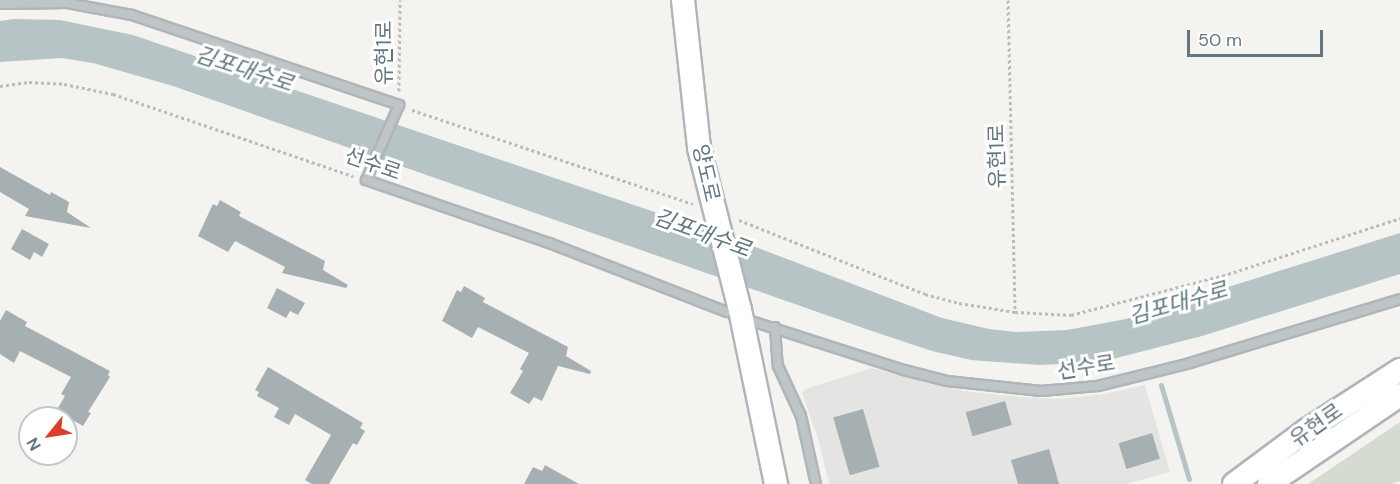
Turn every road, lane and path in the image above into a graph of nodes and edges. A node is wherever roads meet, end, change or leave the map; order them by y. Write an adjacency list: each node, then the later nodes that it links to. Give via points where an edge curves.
1 (400, 0): 7 (path, 유현1로)
2 (672, 0): 9 (street, 양도로, via 686,125)
3 (682, 0): 9 (street, 양도로)
4 (1008, 0): 13 (path, 유현1로)
5 (0, 4): 7 (lane, via 67,3 132,15)
6 (0, 86): 8 (path, 선수로, via 29,82 64,84 112,94)
7 (399, 105): 8 (lane); 9 (path)
8 (366, 180): 12 (lane, 선수로)
9 (709, 213): 12 (street, 양도로); 13 (path, via 925,294)
10 (1400, 218): 13 (path, via 1228,274 1092,311 1071,315)
11 (1400, 299): 14 (lane, 선수로, via 1180,366 1098,386 1041,391 936,378)
12 (733, 311): 14 (lane, 선수로); 17 (street, 양도로); 18 (street, 양도로)
13 (1015, 312)
14 (775, 327): 19 (lane, via 778,366 801,417)
15 (1400, 370): 20 (street, 유현로, via 1307,430)
16 (1400, 395): 21 (street, 유현로)
17 (766, 484)
18 (776, 484)
19 (816, 484)
20 (1234, 484)
21 (1269, 484)

